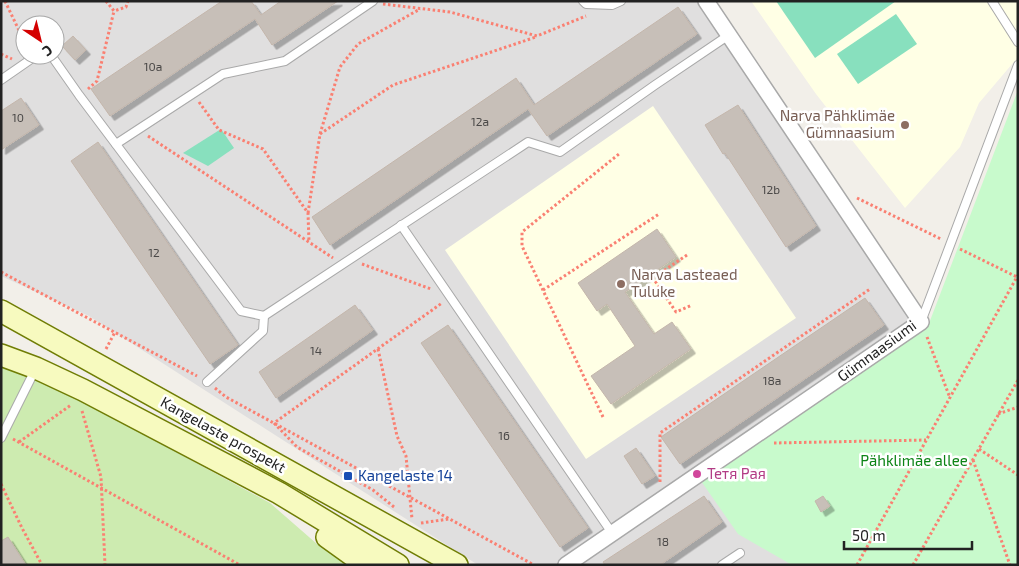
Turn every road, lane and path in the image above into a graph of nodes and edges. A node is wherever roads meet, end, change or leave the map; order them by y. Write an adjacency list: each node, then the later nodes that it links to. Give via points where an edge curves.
1 (6, 1): 12 (path)
2 (106, 1): 11 (path)
3 (128, 1): 11 (path, via 126,7)
4 (583, 1): 9 (lane, via 586,4)
5 (620, 1): 9 (lane)
6 (706, 1): 13 (street, Gümnaasiumi)
7 (992, 1): 15 (lane)
8 (372, 2): 10 (path); 20 (lane, via 285,61 224,74)
9 (612, 5): 14 (path)
10 (420, 9): 14 (path, via 450,12); 23 (path, via 358,44 340,68)
11 (114, 11): 21 (path, via 97,81)
12 (15, 21)
13 (729, 35): 26 (street, Gümnaasiumi); 29 (lane, via 560,152 528,142)
14 (537, 36): 23 (path, via 393,85)
15 (1018, 42)
16 (23, 65): 19 (lane)
17 (58, 65): 21 (lane)
18 (1018, 65): 31 (lane)
19 (1, 80)
20 (193, 93): 22 (lane); 27 (path, via 218,130 263,149)
21 (79, 96): 24 (lane)
22 (137, 129): 24 (lane); 30 (path)
23 (320, 134): 27 (path)
24 (116, 144): 41 (lane, via 241,311)
25 (619, 154): 37 (path, via 522,232 522,246)
26 (844, 207): 31 (path, via 857,198); 42 (street, Gümnaasiumi)
27 (308, 213): 30 (path)
28 (659, 214): 37 (path)
29 (402, 224): 33 (lane); 38 (lane)
30 (309, 242): 33 (path)
31 (951, 244): 35 (path); 42 (lane)
32 (687, 255): 39 (path, via 653,278 676,312)
33 (341, 264): 38 (path, via 361,264); 41 (lane)
34 (1, 272): 43 (path)
35 (1017, 276): 50 (path)
36 (870, 289): 68 (path, via 660,433)
37 (543, 290): 55 (path)
38 (451, 297): 44 (path); 73 (lane)
39 (692, 305)
40 (1, 311): 75 (main road, Kangelaste prospekt)
41 (264, 316): 49 (lane, via 263,331)
42 (921, 322): 50 (path); 68 (street, Gümnaasiumi)
43 (116, 332): 46 (path); 49 (path)
44 (378, 349): 56 (path); 67 (path, via 396,436 406,456)
45 (1, 355): 47 (main road, Kangelaste prospekt)
46 (102, 356)
47 (36, 368): 57 (lane); 66 (main road, Kangelaste prospekt)
48 (1018, 380): 54 (path)
49 (207, 382): 56 (path, via 226,397)
50 (950, 398): 58 (path)
51 (73, 404): 59 (path)
52 (81, 406): 65 (path)
53 (1018, 407): 54 (path)
54 (998, 414): 61 (path)
55 (603, 417)
56 (274, 423): 67 (path); 69 (path, via 297,447 373,490)
57 (2, 436): 59 (path)
58 (926, 440): 60 (path); 84 (path)
59 (19, 442): 65 (path)
60 (773, 442)
61 (979, 448): 62 (path); 63 (path)
62 (972, 460): 85 (path); 86 (path)
63 (1018, 475)
64 (1, 484): 76 (path)
65 (102, 488): 77 (path); 78 (path)
66 (278, 494): 79 (main road, via 314,528); 80 (main road, Kangelaste prospekt)
67 (410, 498): 71 (path); 72 (path)
68 (660, 501): 73 (street, Gümnaasiumi)
69 (399, 511)
70 (406, 516): 72 (path)
71 (450, 519): 72 (path, via 419,524); 81 (path)
72 (412, 521)
73 (612, 533): 82 (street, Gümnaasiumi)
74 (740, 553): 83 (lane)
75 (446, 562)
76 (42, 565)
77 (105, 565)
78 (240, 565)
79 (366, 565)
80 (398, 565)
81 (534, 565)
82 (566, 565)
83 (722, 565)
84 (857, 565)
85 (912, 565)
86 (1010, 565)

